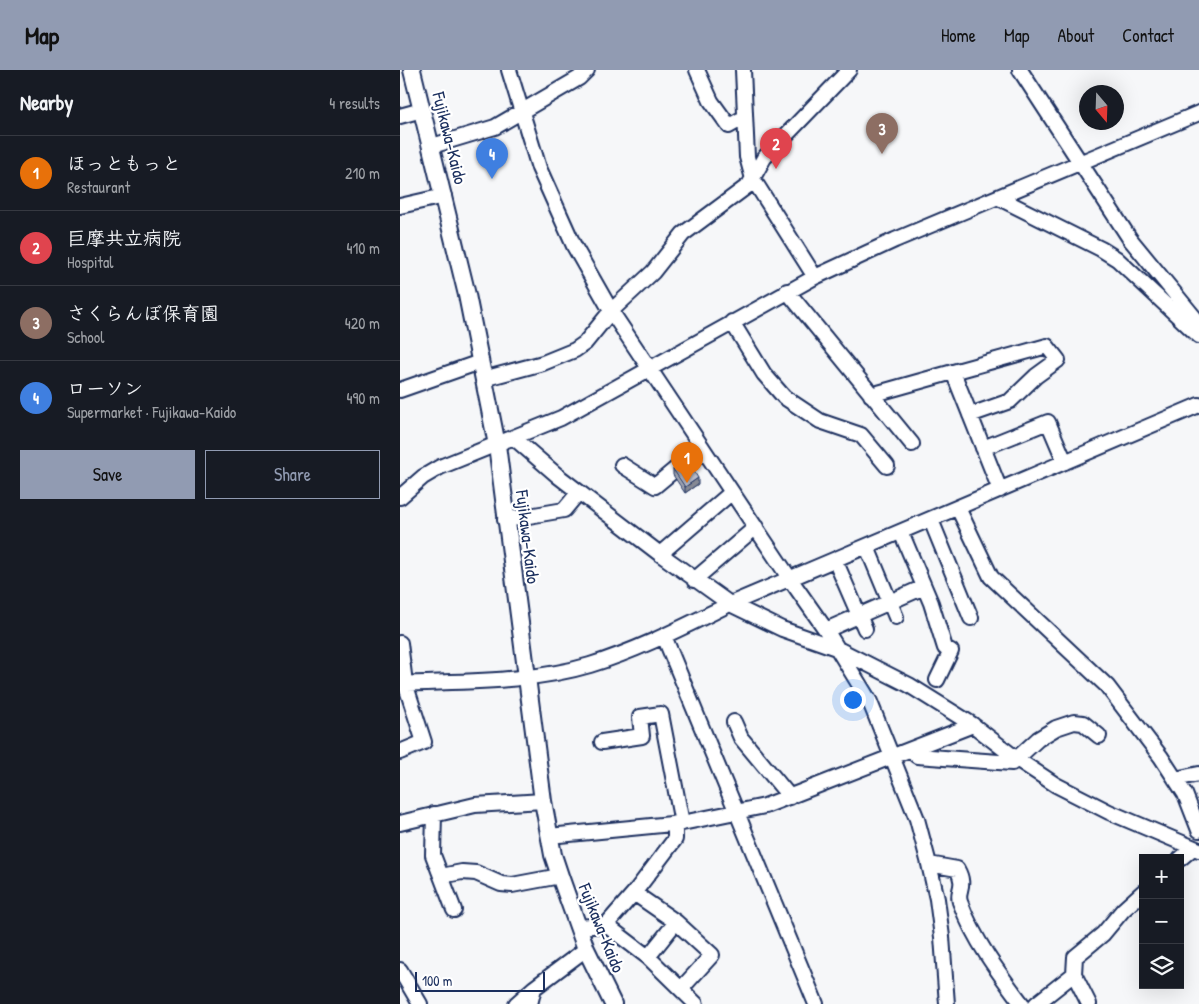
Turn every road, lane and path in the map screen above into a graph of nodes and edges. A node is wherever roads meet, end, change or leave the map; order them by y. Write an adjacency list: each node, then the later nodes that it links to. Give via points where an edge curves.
1 (412, 70): 8 (main road, Fujikawa-Kaido)
2 (509, 70): 9 (street)
3 (587, 70): 9 (street)
4 (697, 70): 12 (street, via 711,101 729,126)
5 (743, 70): 12 (street)
6 (850, 70): 15 (street, via 764,158)
7 (1020, 70): 14 (street)
8 (422, 110): 11 (street); 13 (main road, Fujikawa-Kaido)
9 (521, 113): 13 (street, via 495,127); 21 (street, via 539,168 559,213)
10 (1199, 113): 14 (street)
11 (400, 116)
12 (745, 117): 15 (street, via 747,157)
13 (432, 146): 16 (main road, Fujikawa-Kaido)
14 (1081, 164): 17 (street); 23 (street, via 1130,239)
15 (753, 179): 19 (street); 21 (street, via 683,234 653,272)
16 (444, 196): 18 (street); 25 (main road, Fujikawa-Kaido)
17 (999, 198): 19 (street); 24 (street, via 1117,260)
18 (400, 206)
19 (815, 277): 20 (street)
20 (787, 291): 22 (street); 30 (street)
21 (611, 311): 26 (street); 28 (street, via 585,343 574,350 543,363)
22 (732, 322): 26 (street); 40 (street, via 764,374 784,397 820,421 861,435)
23 (1199, 324)
24 (1199, 336)
25 (480, 362): 28 (main road, Fujikawa-Kaido); 29 (street)
26 (650, 367): 33 (street, via 561,418); 36 (street)
27 (953, 372): 30 (street); 32 (street); 32 (street, via 1046,346 1058,360 1010,401)
28 (483, 379): 35 (main road, Fujikawa-Kaido)
29 (400, 390)
30 (872, 395): 34 (street)
31 (1199, 405): 38 (street)
32 (970, 415): 37 (street)
33 (514, 438): 35 (street); 42 (street)
34 (912, 444)
35 (497, 445): 44 (street, via 440,467); 46 (main road, Fujikawa-Kaido)
36 (702, 447): 39 (street, via 655,486); 43 (street)
37 (983, 448): 38 (street, via 1048,422); 41 (street)
38 (1065, 462): 41 (street)
39 (622, 465)
40 (887, 466)
41 (1000, 490): 45 (street)
42 (579, 492): 46 (street, via 564,510); 51 (street)
43 (732, 492): 48 (street); 51 (street)
44 (400, 497)
45 (958, 508): 47 (street); 78 (street, via 991,578 1107,686)
46 (505, 520): 66 (main road, Fujikawa-Kaido)
47 (931, 520): 49 (street); 60 (street)
48 (756, 527): 53 (street); 54 (street)
49 (901, 532): 50 (street); 55 (street)
50 (866, 547): 52 (street); 56 (street)
51 (660, 554): 54 (street)
52 (835, 560): 53 (street); 58 (street)
53 (790, 579): 57 (street); 62 (street)
54 (694, 580): 57 (street)
55 (924, 587): 56 (street); 67 (street, via 946,648 951,652)
56 (890, 602): 58 (street); 59 (street)
57 (730, 604): 63 (street); 65 (street, via 782,629)
58 (859, 615): 61 (street); 62 (street)
59 (896, 617)
60 (971, 618)
61 (865, 629)
62 (826, 630): 65 (street)
63 (664, 636): 66 (street, via 589,665); 81 (street)
64 (400, 643): 68 (street)
65 (836, 648): 70 (street, via 910,685); 75 (street, via 870,702)
66 (526, 678): 68 (street); 80 (main road, Fujikawa-Kaido)
67 (937, 680)
68 (402, 684): 74 (street, via 424,742)
69 (734, 722): 79 (street, via 741,738)
70 (973, 725): 73 (street); 76 (street)
71 (1099, 736): 76 (street, via 1083,722 1074,722 1038,739)
72 (602, 742): 84 (street, via 642,736 640,718 661,714)
73 (910, 750): 75 (street); 76 (street, via 917,756 1012,763)
74 (400, 752)
75 (894, 757): 79 (street); 89 (street)
76 (1018, 760): 87 (street, via 1056,785 1109,812)
77 (1199, 774): 78 (street)
78 (1175, 779): 85 (street)
79 (790, 797): 81 (street)
80 (543, 801): 82 (street, via 475,805); 86 (main road, Fujikawa-Kaido)
81 (737, 812): 84 (street); 109 (street)
82 (434, 814): 83 (street); 90 (street, via 433,855)
83 (400, 822)
84 (678, 823): 86 (street); 92 (street, via 675,839)
85 (1199, 830)
86 (549, 836): 91 (main road, Fujikawa-Kaido)
87 (1196, 849): 88 (street)
88 (1184, 856)
89 (929, 864): 110 (street, via 939,918); 111 (street, via 957,869 963,879 959,900 984,952)
90 (441, 876): 91 (street, via 476,873 512,886); 94 (street)
91 (560, 876): 97 (main road, Fujikawa-Kaido)
92 (634, 893): 95 (street); 96 (street)
93 (1139, 895): 101 (street, via 1103,934 1075,957)
94 (454, 910)
95 (676, 922): 99 (street); 103 (street, via 712,955)
96 (606, 925): 97 (street); 99 (street)
97 (578, 927): 98 (main road, Fujikawa-Kaido)
98 (586, 948): 102 (street); 107 (main road, Fujikawa-Kaido)
99 (648, 957): 103 (street)
100 (400, 970): 104 (street)
101 (1074, 974): 112 (street); 113 (street)
102 (534, 988): 105 (street); 106 (street)
103 (681, 989): 108 (street)
104 (420, 1004)
105 (516, 1004)
106 (530, 1004)
107 (613, 1004)
108 (696, 1004)
109 (816, 1004)
110 (947, 1004)
111 (1022, 1004)
112 (1036, 1004)
113 (1089, 1004)

